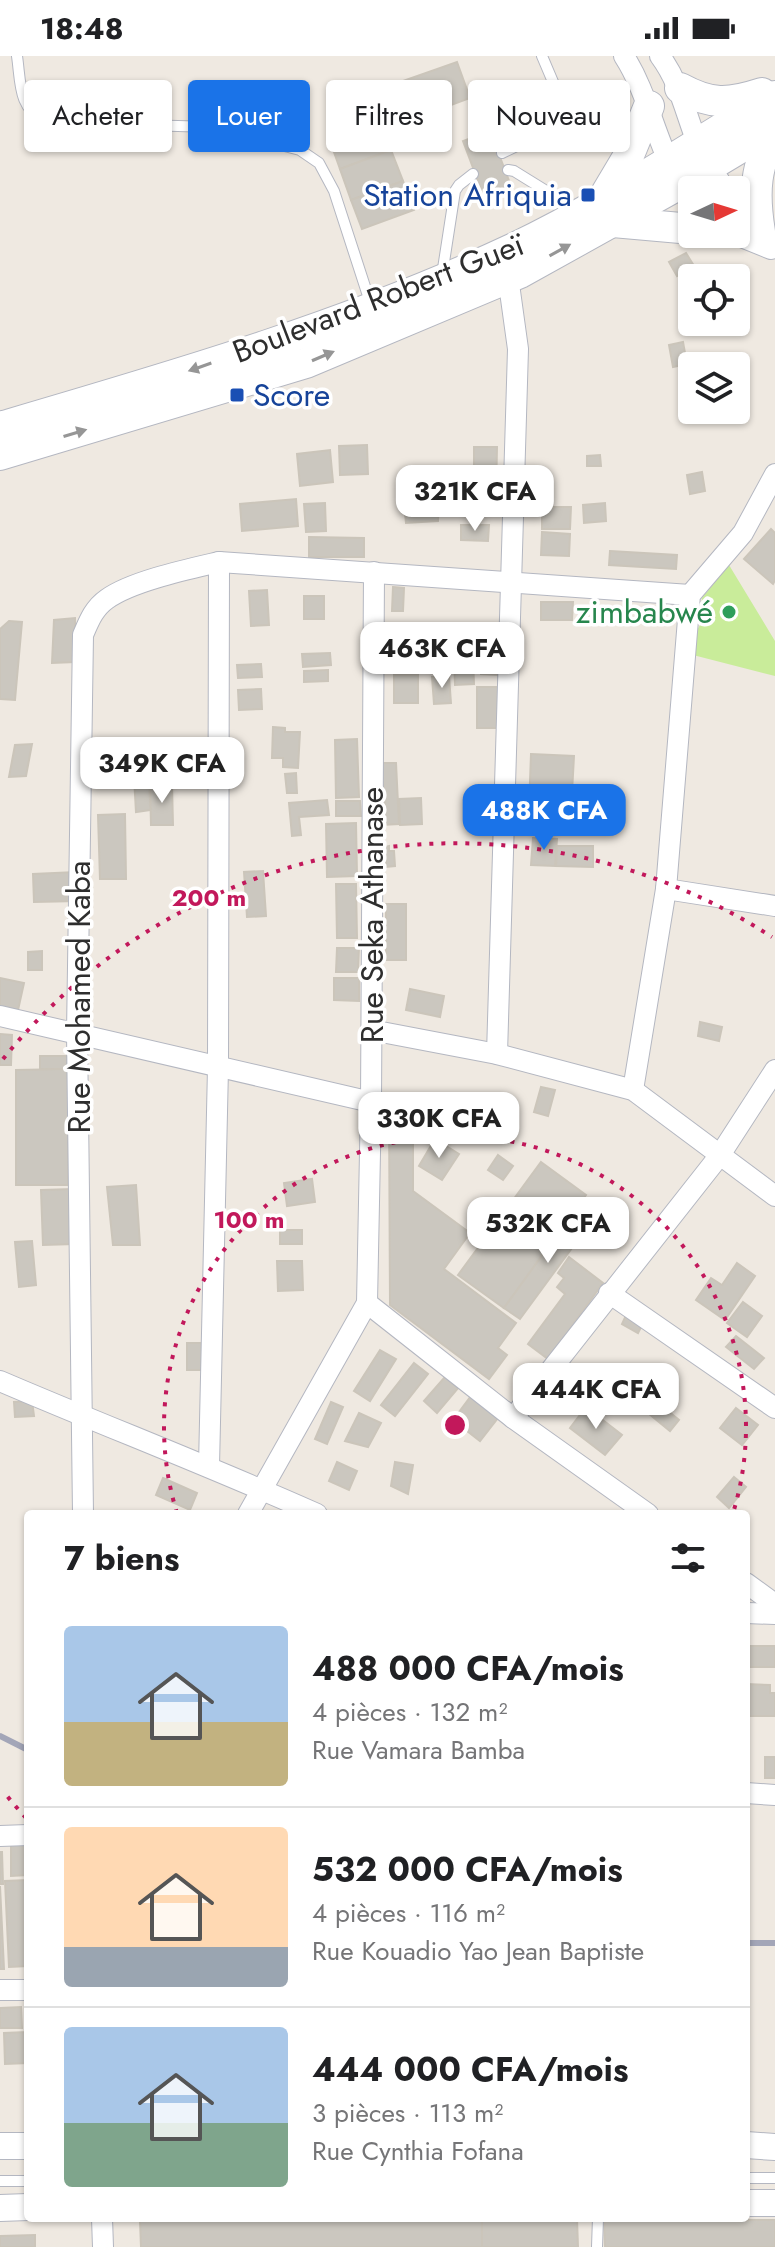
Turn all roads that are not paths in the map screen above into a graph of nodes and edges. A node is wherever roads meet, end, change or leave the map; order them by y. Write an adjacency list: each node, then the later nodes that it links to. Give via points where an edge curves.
1 (17, 56): 22 (lane, via 23,100 30,113 45,122 211,127 300,150 319,163 334,191)
2 (542, 56): 10 (lane, via 559,96 559,118 548,131)
3 (624, 56): 8 (street)
4 (660, 56): 5 (street)
5 (680, 88): 6 (main road, via 718,102); 11 (street)
6 (775, 89)
7 (775, 96): 11 (main road, Boulevard Robert Gueï)
8 (649, 106): 15 (street); 17 (main road)
9 (774, 127): 11 (main road, Boulevard Robert Gueï); 19 (main road, via 757,170)
10 (502, 153)
11 (711, 166): 14 (main road, Boulevard Robert Gueï)
12 (508, 170): 17 (lane)
13 (473, 174): 21 (lane, via 455,191)
14 (690, 176)
15 (678, 178)
16 (678, 181): 17 (main road, Boulevard Robert Gueï)
17 (597, 213): 18 (main road); 20 (main road, Boulevard Robert Gueï, one-way to 17); 21 (main road, Boulevard Robert Gueï)
18 (678, 227)
19 (761, 240)
20 (508, 277): 24 (main road, Boulevard Robert Gueï, one-way to 20, via 306,363); 28 (street, via 518,349)
21 (442, 279): 22 (main road, Boulevard Robert Gueï)
22 (372, 306): 23 (main road, Boulevard Robert Gueï, one-way to 23, via 160,380)
23 (0, 427)
24 (0, 455)
25 (775, 474): 29 (street, via 743,533)
26 (219, 562): 27 (street, Rue Mohamed Kaba); 34 (street, Rue Mohamed Kaba, via 107,598 93,612 83,635); 36 (street)
27 (374, 572): 28 (street, Rue Mohamed Kaba); 33 (street, Rue Seka Athanase)
28 (511, 583): 29 (street, Rue Mohamed Kaba); 35 (street)
29 (690, 595): 30 (street)
30 (666, 889): 31 (street); 38 (street)
31 (775, 906)
32 (0, 1016): 34 (street)
33 (371, 1030): 35 (street); 39 (street, Rue Seka Athanase)
34 (77, 1033): 36 (street); 46 (street, Rue Mohamed Kaba)
35 (497, 1054): 38 (street)
36 (218, 1068): 39 (street); 48 (street)
37 (775, 1070): 40 (street)
38 (633, 1090): 40 (street)
39 (371, 1102): 43 (street, Rue Seka Athanase)
40 (720, 1155): 41 (street); 42 (street)
41 (775, 1196)
42 (609, 1293): 45 (street); 47 (street)
43 (367, 1303): 47 (street); 49 (street, Rue Seka Athanase)
44 (0, 1381): 46 (street)
45 (775, 1408)
46 (83, 1417): 48 (street); 50 (street, Rue Mohamed Kaba)
47 (513, 1418): 53 (street)
48 (209, 1466): 49 (street)
49 (263, 1490): 51 (street, Rue Seka Athanase); 52 (street)
50 (83, 1510)
51 (250, 1510)
52 (308, 1510)
53 (642, 1510)
54 (750, 1586): 55 (street)
55 (775, 1604)
56 (750, 1613): 57 (street)
57 (775, 1614)
58 (750, 1793): 59 (street)
59 (775, 1795)
60 (24, 1835): 61 (street)
61 (0, 1836)
62 (0, 1990): 63 (street)
63 (24, 1990)
64 (750, 2145): 67 (street)
65 (0, 2146): 66 (street)
66 (24, 2146)
67 (775, 2147)
68 (750, 2178): 69 (lane)
69 (775, 2178)
70 (0, 2181): 71 (lane)
71 (24, 2181)
72 (750, 2203): 73 (street)
73 (775, 2203)
74 (24, 2207): 75 (street)
75 (0, 2208)
76 (102, 2222): 78 (street)
77 (598, 2222): 79 (lane)
78 (103, 2247)
79 (597, 2247)

